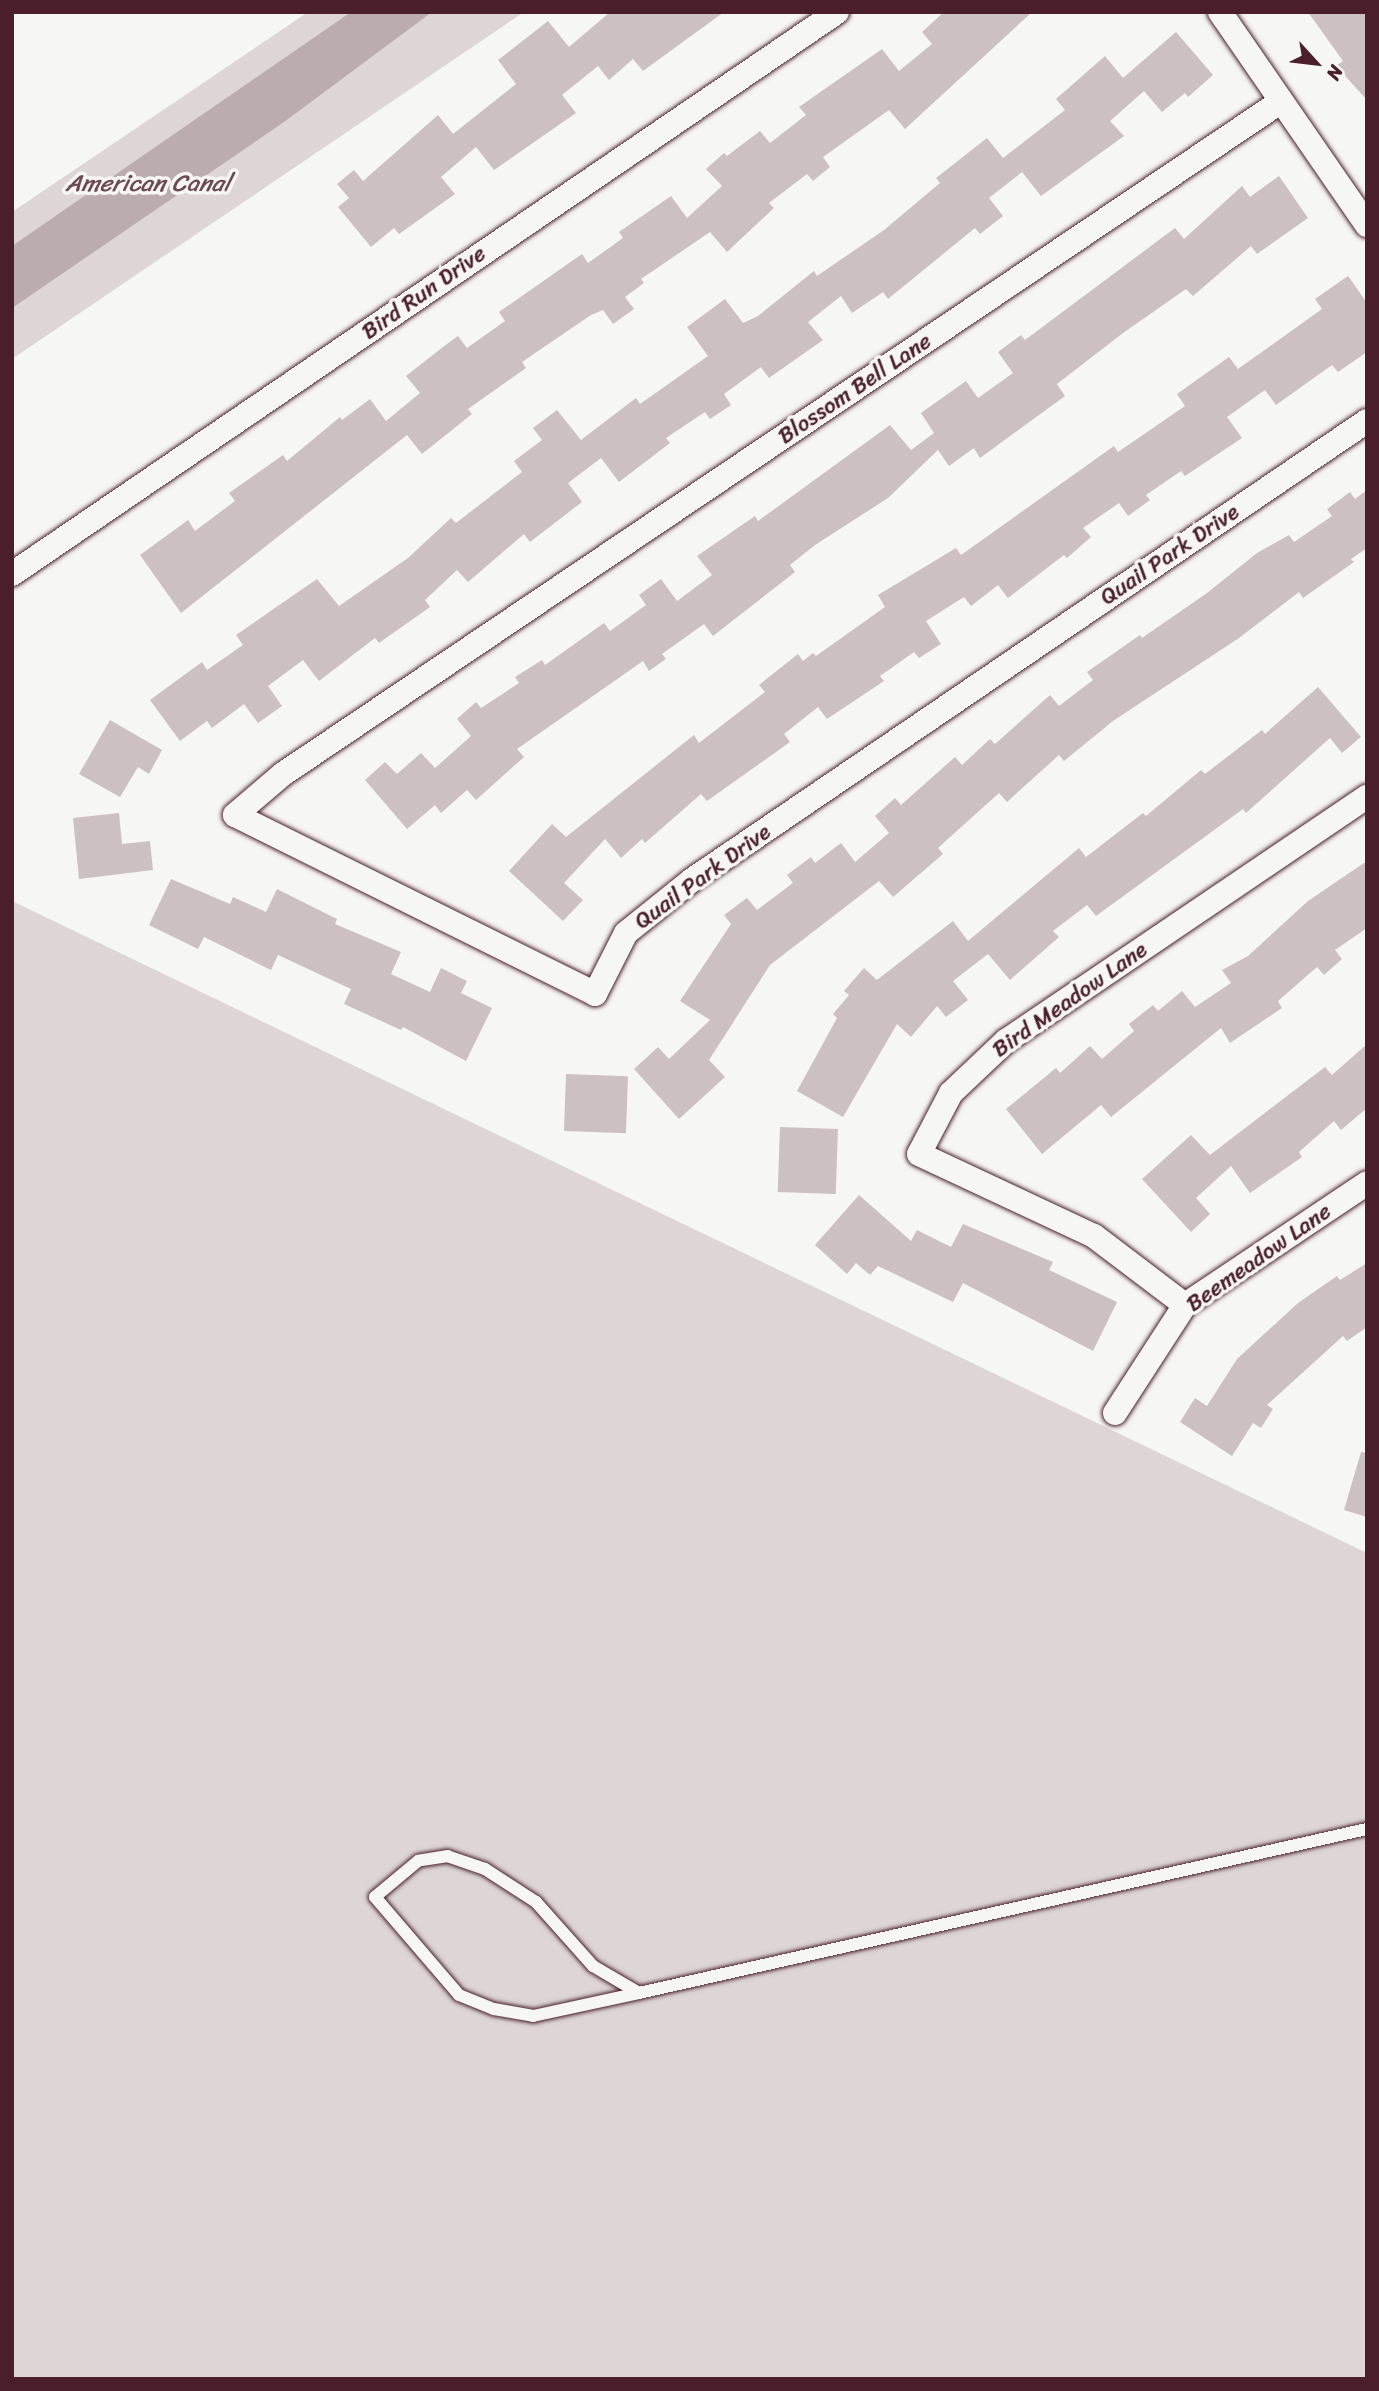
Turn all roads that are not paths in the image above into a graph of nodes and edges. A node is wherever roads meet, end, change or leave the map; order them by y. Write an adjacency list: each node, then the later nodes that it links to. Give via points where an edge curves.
1 (837, 12): 6 (street, Bird Run Drive)
2 (1220, 12): 3 (street)
3 (1280, 102): 4 (street); 7 (street, Blossom Bell Lane)
4 (1367, 225)
5 (1367, 421): 7 (street, Quail Park Drive, via 692,880 626,933 595,994 235,815 283,774)
6 (12, 574)
7 (430, 676)
8 (1367, 797): 10 (street, Bird Meadow Lane, via 1006,1041 951,1093 919,1154 1094,1236)
9 (1367, 1183): 10 (street, Beemeadow Lane)
10 (1185, 1305): 11 (street, Beemeadow Lane)
11 (1115, 1413)
12 (1367, 1829): 13 (lane)
13 (639, 1993): 13 (lane, via 533,2016 494,2009 459,1995 375,1897 418,1861 448,1856 485,1869 536,1902 593,1966)

